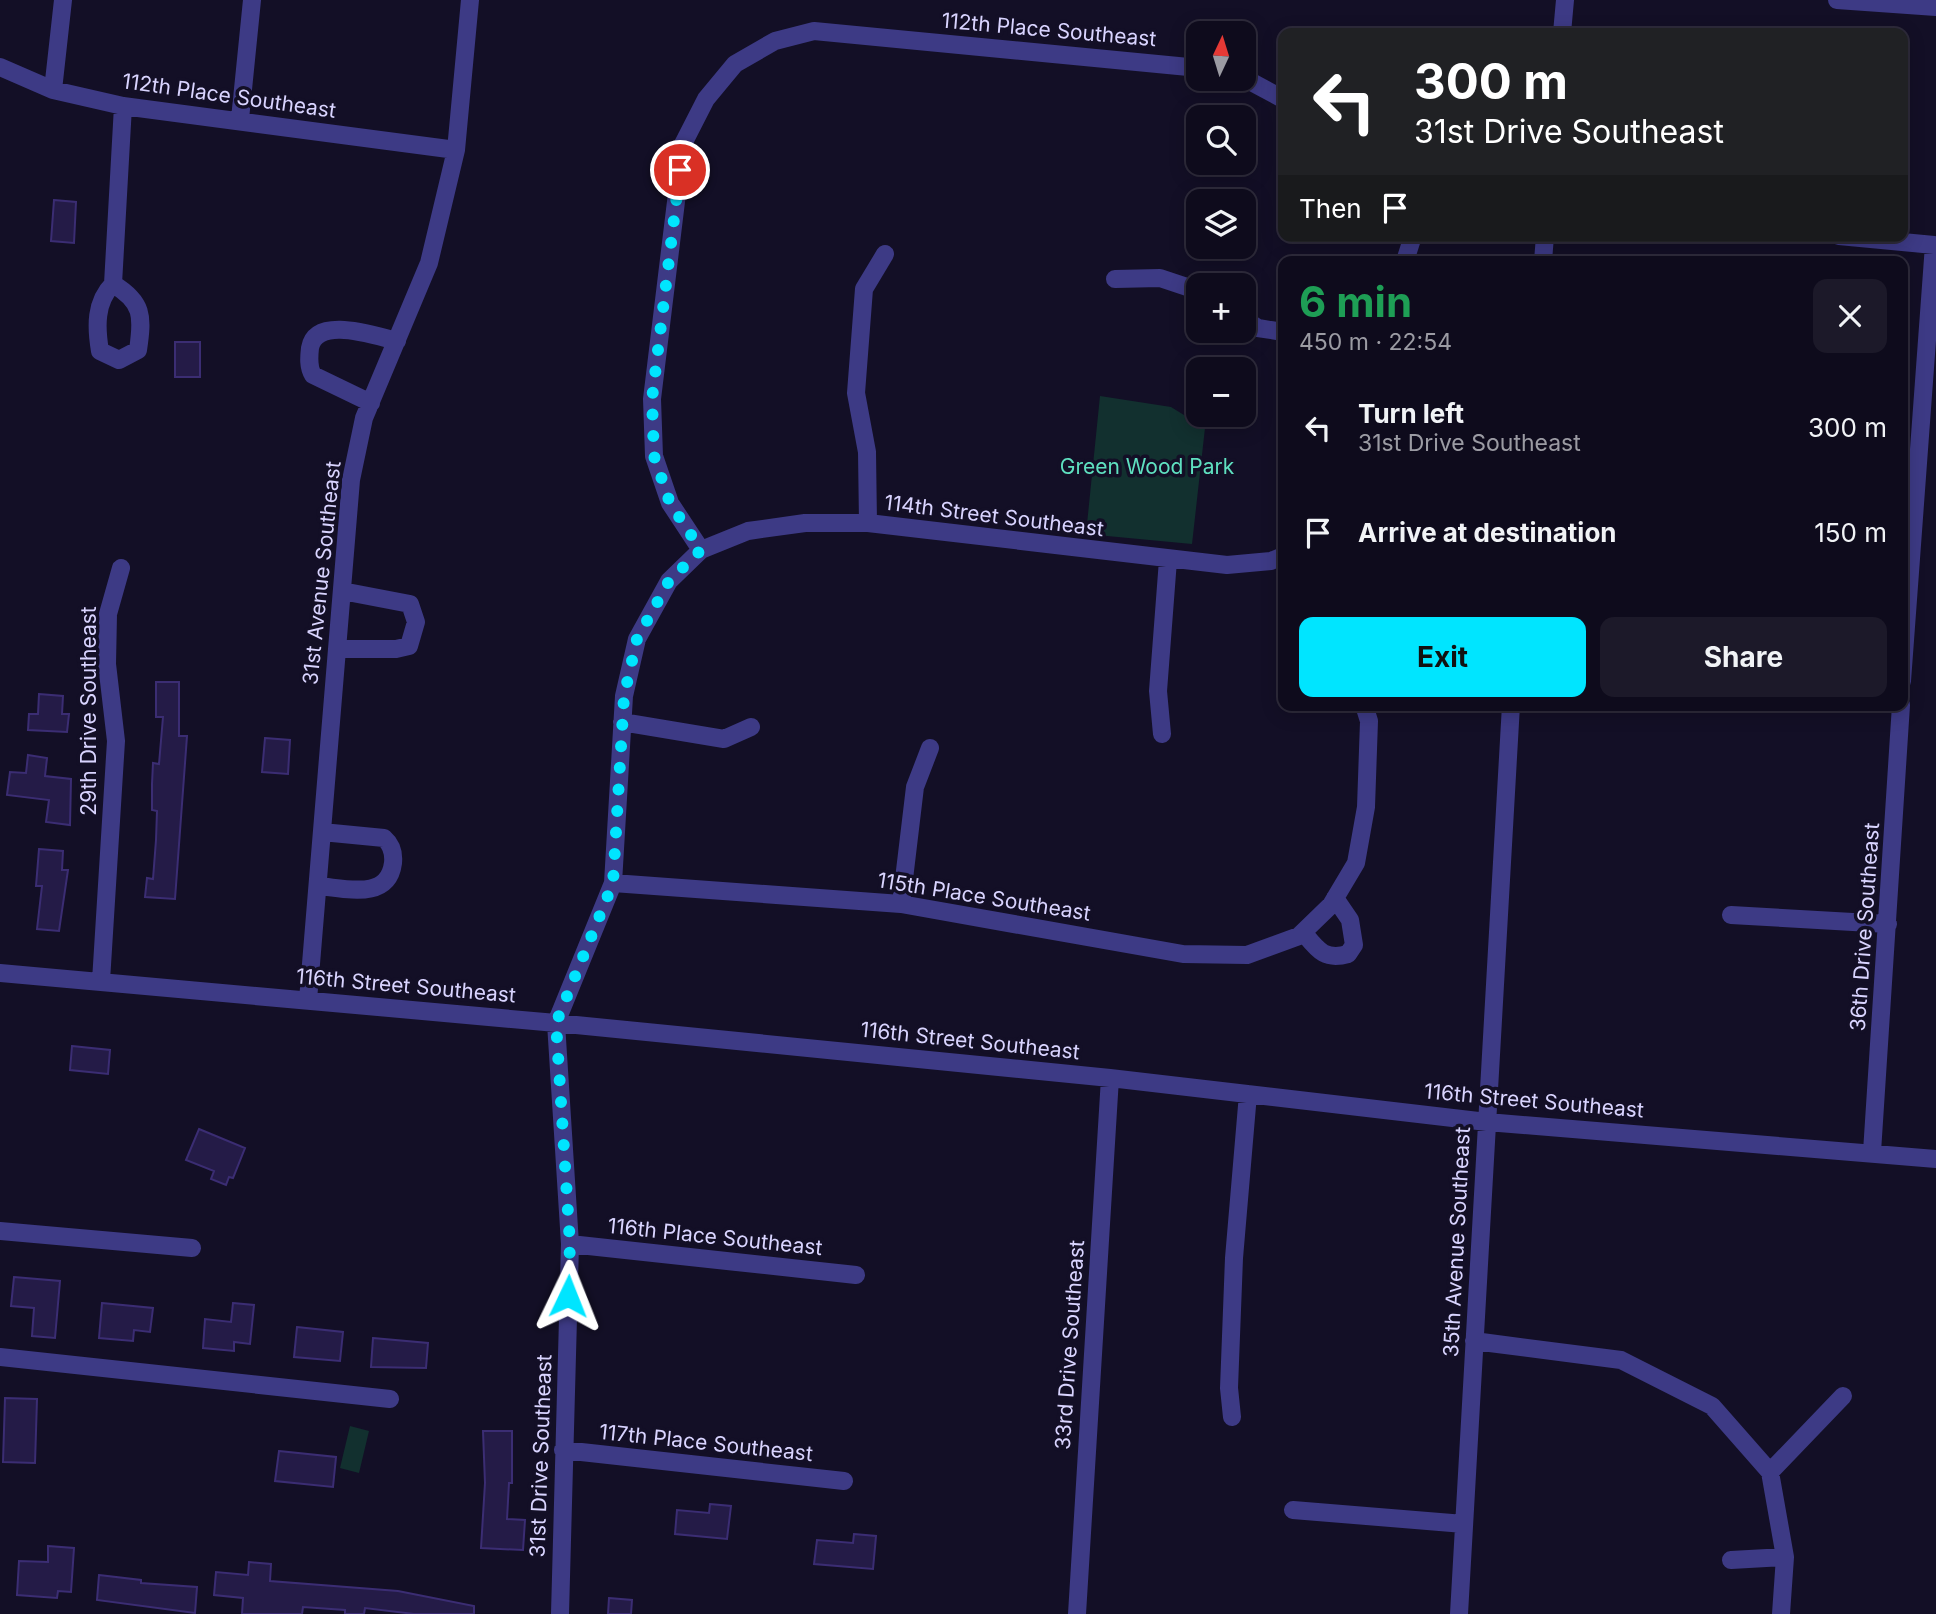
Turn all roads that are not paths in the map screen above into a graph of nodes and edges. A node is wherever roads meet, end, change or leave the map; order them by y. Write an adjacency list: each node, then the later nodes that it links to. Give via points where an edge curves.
1 (63, 0): 11 (street)
2 (252, 0): 14 (street)
3 (470, 0): 15 (street, 31st Avenue Southeast)
4 (1565, 0): 7 (street)
5 (1837, 0): 6 (street)
6 (1936, 7)
7 (1562, 28)
8 (0, 67): 11 (street, 112th Place Southeast)
9 (1186, 67): 28 (street, 112th Place Southeast, via 814,31 775,41 735,64 706,99 683,144 652,399 654,456 670,503)
10 (1256, 84): 12 (street)
11 (53, 90): 13 (street, 112th Place Southeast)
12 (1278, 96)
13 (123, 106): 14 (street, 112th Place Southeast); 19 (street)
14 (240, 120): 15 (street, 112th Place Southeast)
15 (456, 150): 23 (street, 31st Avenue Southeast, via 429,263)
16 (1902, 242): 25 (street, via 1934,245)
17 (885, 254): 27 (street, via 864,289 856,393 867,452)
18 (1115, 279): 20 (street, via 1160,278)
19 (113, 284)
20 (1186, 286)
21 (1256, 327): 22 (street)
22 (1278, 331)
23 (397, 341): 24 (street, 31st Avenue Southeast); 24 (street, via 331,329 312,341 309,360 313,375)
24 (371, 403): 32 (street, 31st Avenue Southeast, via 351,480)
25 (1909, 471): 26 (street)
26 (1908, 501)
27 (868, 523): 28 (street, 114th Street Southeast, via 805,523 748,531); 30 (street, 114th Street Southeast)
28 (701, 550): 37 (street, 31st Drive Southeast, via 669,581 637,639)
29 (1278, 558): 30 (street, 114th Street Southeast, via 1227,565)
30 (1168, 560): 39 (street, via 1158,691)
31 (121, 568): 50 (street, 29th Drive Southeast, via 108,614 107,664 116,741)
32 (342, 591): 33 (street, 31st Avenue Southeast); 33 (street, via 410,604 416,622 409,646)
33 (337, 649): 41 (street, 31st Avenue Southeast)
34 (1366, 711): 44 (street, 115th Place Southeast, via 1366,807 1356,863)
35 (1511, 711): 55 (street, 35th Avenue Southeast)
36 (1901, 711): 47 (street, 36th Drive Southeast)
37 (622, 722): 38 (street, via 724,739); 42 (street, 31st Drive Southeast)
38 (751, 727)
39 (1161, 733)
40 (930, 748): 45 (street, via 915,787)
41 (322, 832): 43 (street, 31st Avenue Southeast); 43 (street, via 384,838 391,846 393,862 387,882 378,888)
42 (613, 883): 45 (street, 115th Place Southeast); 52 (street, 31st Drive Southeast)
43 (318, 886): 51 (street, 31st Avenue Southeast)
44 (1333, 902): 48 (street, 115th Place Southeast); 48 (street, via 1350,920 1354,945 1348,954 1335,958 1321,954)
45 (901, 904): 48 (street, 115th Place Southeast, via 1184,954 1247,955)
46 (1731, 915): 47 (street)
47 (1888, 924): 56 (street, 36th Drive Southeast)
48 (1303, 932)
49 (0, 974): 50 (street, 116th Street Southeast)
50 (101, 981): 51 (street, 116th Street Southeast)
51 (308, 1000): 52 (street, 116th Street Southeast)
52 (556, 1023): 53 (street, 116th Street Southeast); 59 (street, 31st Drive Southeast)
53 (1110, 1078): 54 (street, 116th Street Southeast); 75 (street, 33rd Drive Southeast)
54 (1248, 1094): 55 (street, 116th Street Southeast); 66 (street, via 1234,1258)
55 (1487, 1122): 56 (street, 116th Street Southeast); 62 (street, 35th Avenue Southeast)
56 (1872, 1152): 57 (street, 116th Street Southeast)
57 (1936, 1159)
58 (0, 1231): 60 (street)
59 (570, 1244): 61 (street, 116th Place Southeast); 67 (street, 31st Drive Southeast)
60 (192, 1248)
61 (856, 1275)
62 (1474, 1342): 68 (street, via 1621,1360 1712,1406); 71 (street, 35th Avenue Southeast)
63 (0, 1357): 65 (street)
64 (1843, 1396): 68 (street)
65 (390, 1399)
66 (1232, 1417)
67 (563, 1450): 69 (street, 117th Place Southeast); 74 (street, 31st Drive Southeast)
68 (1770, 1472): 72 (street)
69 (845, 1481)
70 (1293, 1510): 71 (street)
71 (1464, 1524): 76 (street, 35th Avenue Southeast)
72 (1785, 1557): 73 (street); 77 (street)
73 (1731, 1560)
74 (559, 1614)
75 (1077, 1614)
76 (1459, 1614)
77 (1781, 1614)

